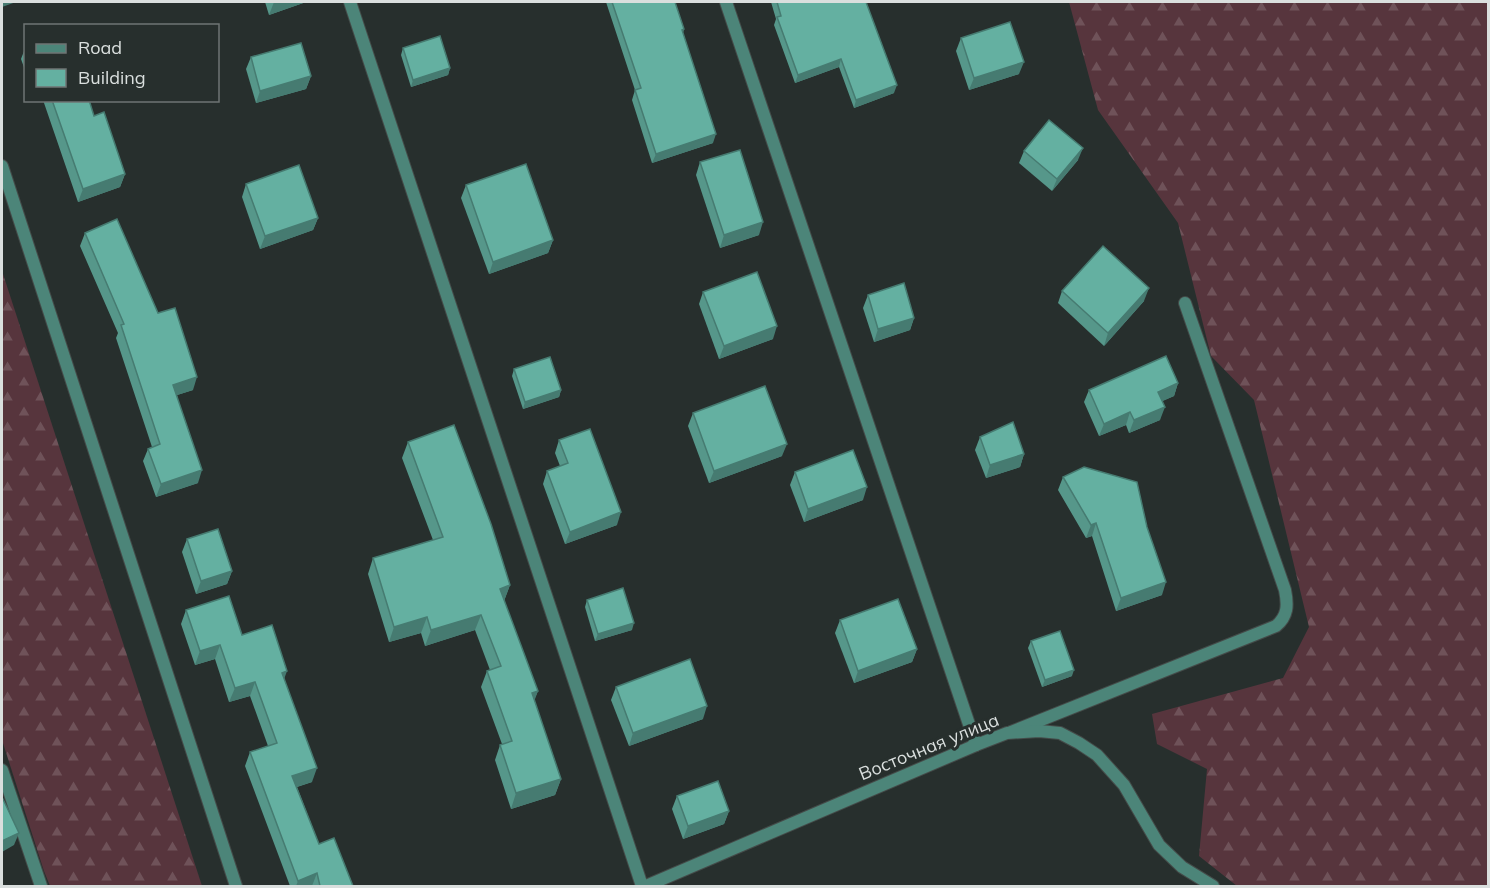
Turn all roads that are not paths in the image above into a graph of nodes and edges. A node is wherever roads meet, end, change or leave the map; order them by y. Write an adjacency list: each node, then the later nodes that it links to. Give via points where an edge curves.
1 (350, 2): 10 (street)
2 (726, 2): 6 (street)
3 (2, 166): 9 (street)
4 (1185, 303): 5 (street, via 1286,590 1287,612 1276,626)
5 (1007, 733): 6 (street, Восточная улица); 11 (street, Восточная улица, via 1060,733 1097,755 1124,785 1159,844 1182,867)
6 (976, 745): 10 (street, Восточная улица)
7 (2, 770): 8 (street)
8 (41, 886)
9 (236, 886)
10 (644, 886)
11 (1213, 886)

